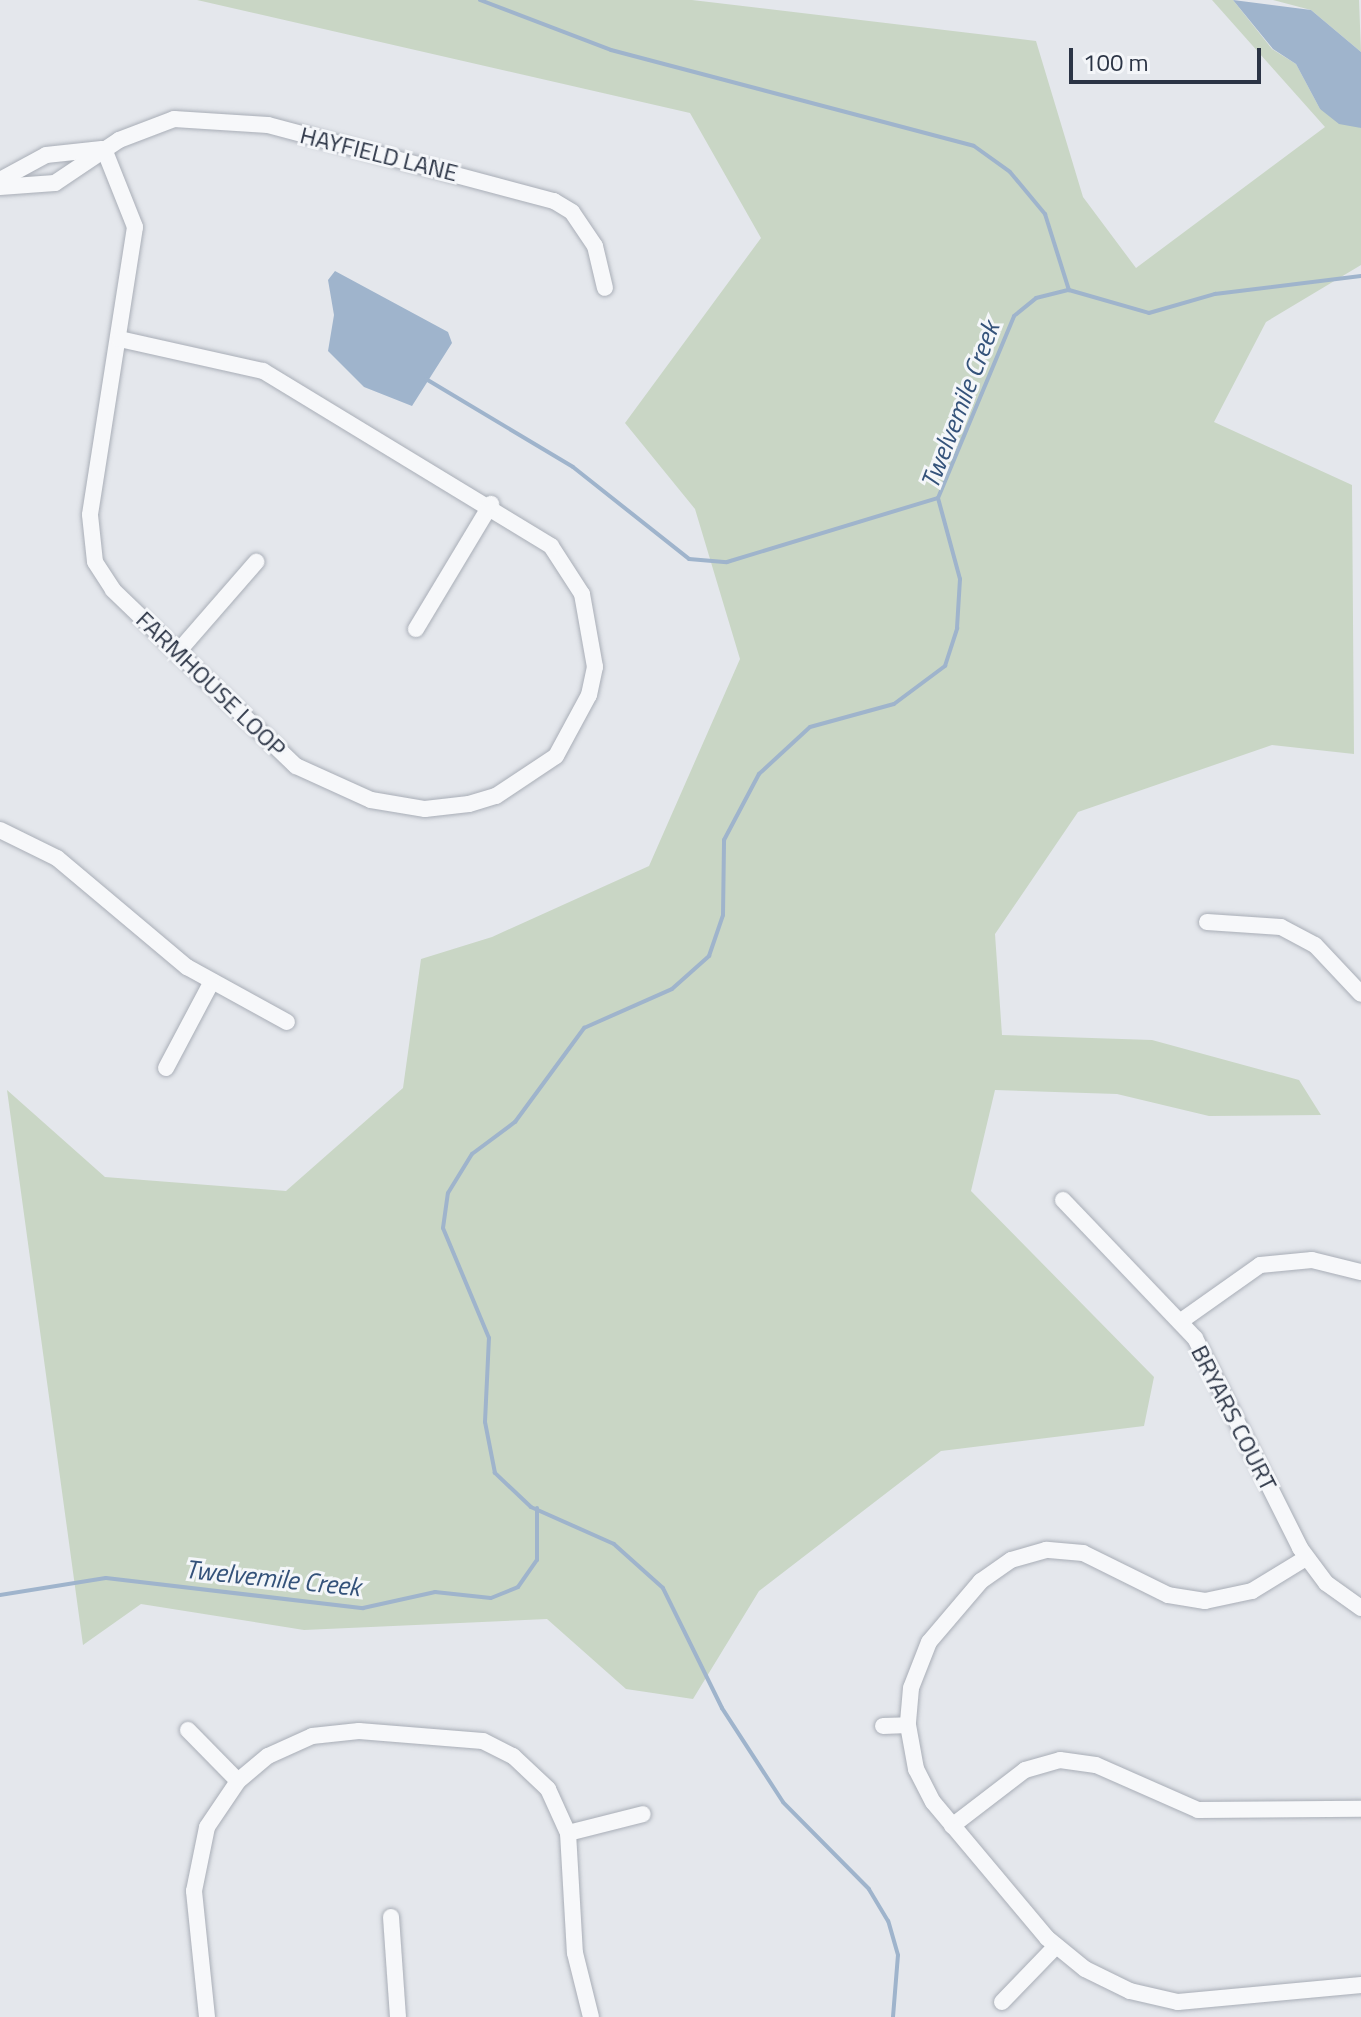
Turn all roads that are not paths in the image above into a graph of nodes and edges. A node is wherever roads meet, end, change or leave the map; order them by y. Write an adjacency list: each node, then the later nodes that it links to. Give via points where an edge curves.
1 (104, 149): 2 (street, HAYFIELD LANE, via 46,155); 3 (street, HAYFIELD LANE, via 55,183); 4 (street, HAYFIELD LANE, via 150,125 199,116 268,125 520,189 572,212 595,246); 5 (street, FARMHOUSE LOOP, via 135,227)
2 (0, 180)
3 (0, 187)
4 (605, 288)
5 (120, 339): 6 (street, FARMHOUSE LOOP, via 263,371); 9 (street, FARMHOUSE LOOP, via 90,544 113,590)
6 (491, 504): 8 (street); 9 (street, FARMHOUSE LOOP, via 551,546 570,568 594,637 595,667 589,695 556,756 496,796 397,807 320,778 264,739)
7 (256, 562): 9 (street)
8 (416, 629)
9 (177, 653)
10 (0, 830): 11 (street)
11 (17, 841): 12 (street); 14 (street, via 57,858 158,947)
12 (0, 846)
13 (1207, 922): 15 (street, via 1281,927 1315,945)
14 (212, 981): 16 (street); 17 (street)
15 (1361, 994)
16 (287, 1022)
17 (166, 1068)
18 (1063, 1200): 20 (street, BRYARS COURT)
19 (1361, 1272): 20 (street, via 1312,1260 1260,1265)
20 (1181, 1321): 21 (street, BRYARS COURT, via 1223,1383)
21 (1306, 1558): 22 (street, BRYARS COURT); 23 (street, via 1252,1591 1205,1601 1168,1595 1083,1553 1046,1550 1011,1560 981,1581 929,1642 911,1688)
22 (1361, 1608)
23 (908, 1725): 24 (street); 29 (street, via 921,1781)
24 (883, 1726)
25 (188, 1730): 26 (street)
26 (238, 1781): 30 (street, via 282,1748 328,1733 468,1737 532,1772); 35 (street, via 207,1827 195,1875)
27 (1361, 1809): 29 (street, via 1198,1810 1096,1765 1060,1760 1025,1770)
28 (643, 1814): 30 (street)
29 (952, 1826): 32 (street)
30 (568, 1833): 37 (street, via 575,1953)
31 (391, 1917): 36 (street)
32 (1056, 1946): 33 (street, via 1107,1981 1178,2002); 34 (street)
33 (1361, 1985)
34 (1002, 2002)
35 (207, 2017)
36 (398, 2017)
37 (591, 2017)

